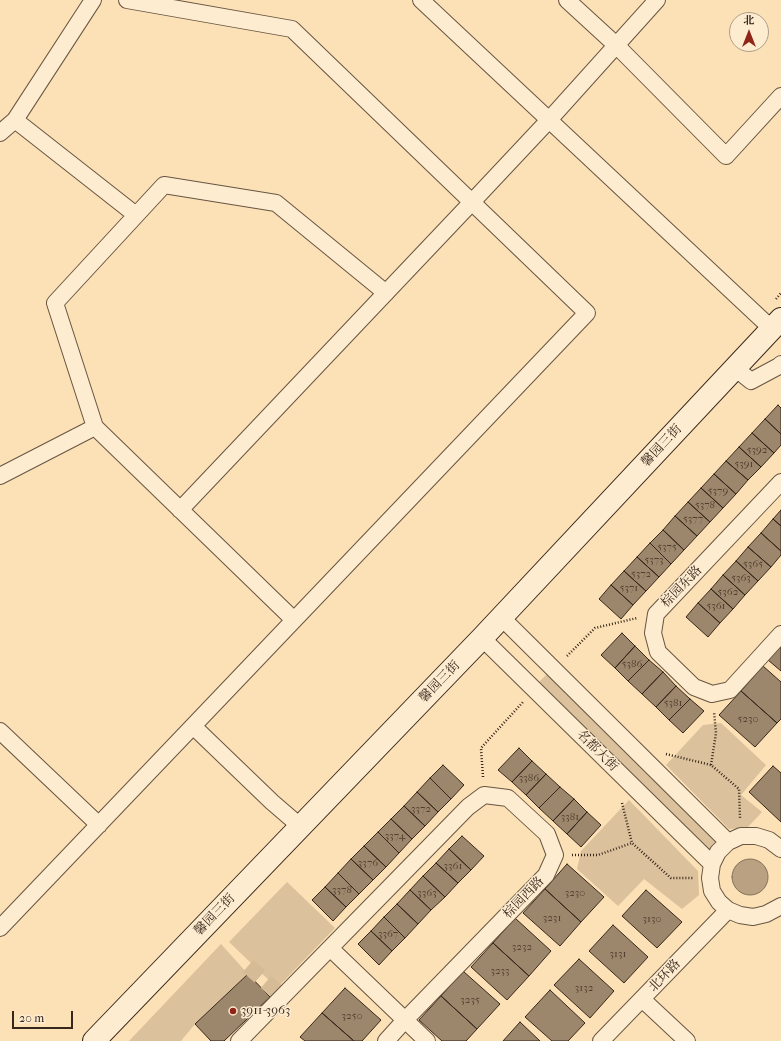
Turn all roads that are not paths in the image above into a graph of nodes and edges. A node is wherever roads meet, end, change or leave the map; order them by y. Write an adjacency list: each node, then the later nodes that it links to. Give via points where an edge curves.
1 (94, 0): 8 (street)
2 (127, 0): 11 (street, via 292,29)
3 (421, 0): 9 (street)
4 (567, 0): 6 (street)
5 (656, 0): 6 (street)
6 (616, 45): 7 (street, via 726,156); 9 (street)
7 (781, 96)
8 (15, 120): 10 (street); 12 (street)
9 (549, 120): 11 (street); 14 (street)
10 (0, 133)
11 (472, 202): 13 (street); 22 (street, via 587,313)
12 (136, 215): 13 (street, via 164,185 276,203); 17 (street, via 55,303)
13 (386, 293): 20 (street)
14 (776, 324): 16 (street, 馨园三街)
15 (781, 364): 16 (street, via 751,381)
16 (735, 368): 21 (street, 馨园三街)
17 (95, 427): 18 (street); 20 (street)
18 (0, 476)
19 (781, 482): 23 (street, 棕园东路, via 656,614 653,633 658,652 694,687 712,694 730,690)
20 (180, 510): 22 (street)
21 (501, 617): 24 (street, 馨园三街); 29 (street)
22 (294, 620): 25 (street)
23 (781, 634)
24 (482, 638): 28 (street, 馨园三街); 31 (street, 名都大街)
25 (193, 726): 27 (street); 28 (street)
26 (0, 731): 27 (street)
27 (99, 824): 34 (street)
28 (301, 827): 38 (street, 馨园三街)
29 (735, 839): 30 (street, via 756,836 769,840); 31 (street, via 718,852)
30 (781, 848)
31 (711, 871): 33 (street, via 712,891)
32 (781, 906): 33 (street, via 753,917 740,916)
33 (728, 910): 36 (street, 北环路)
34 (0, 928)
35 (330, 948): 37 (street); 37 (street, 棕园西路, via 468,806 484,795 508,798 547,834 555,855 546,875); 39 (street)
36 (642, 999): 42 (street, 北环路); 43 (street)
37 (406, 1020): 40 (street, 棕园西路); 41 (street)
38 (94, 1041)
39 (239, 1041)
40 (386, 1041)
41 (427, 1041)
42 (601, 1041)
43 (687, 1041)

